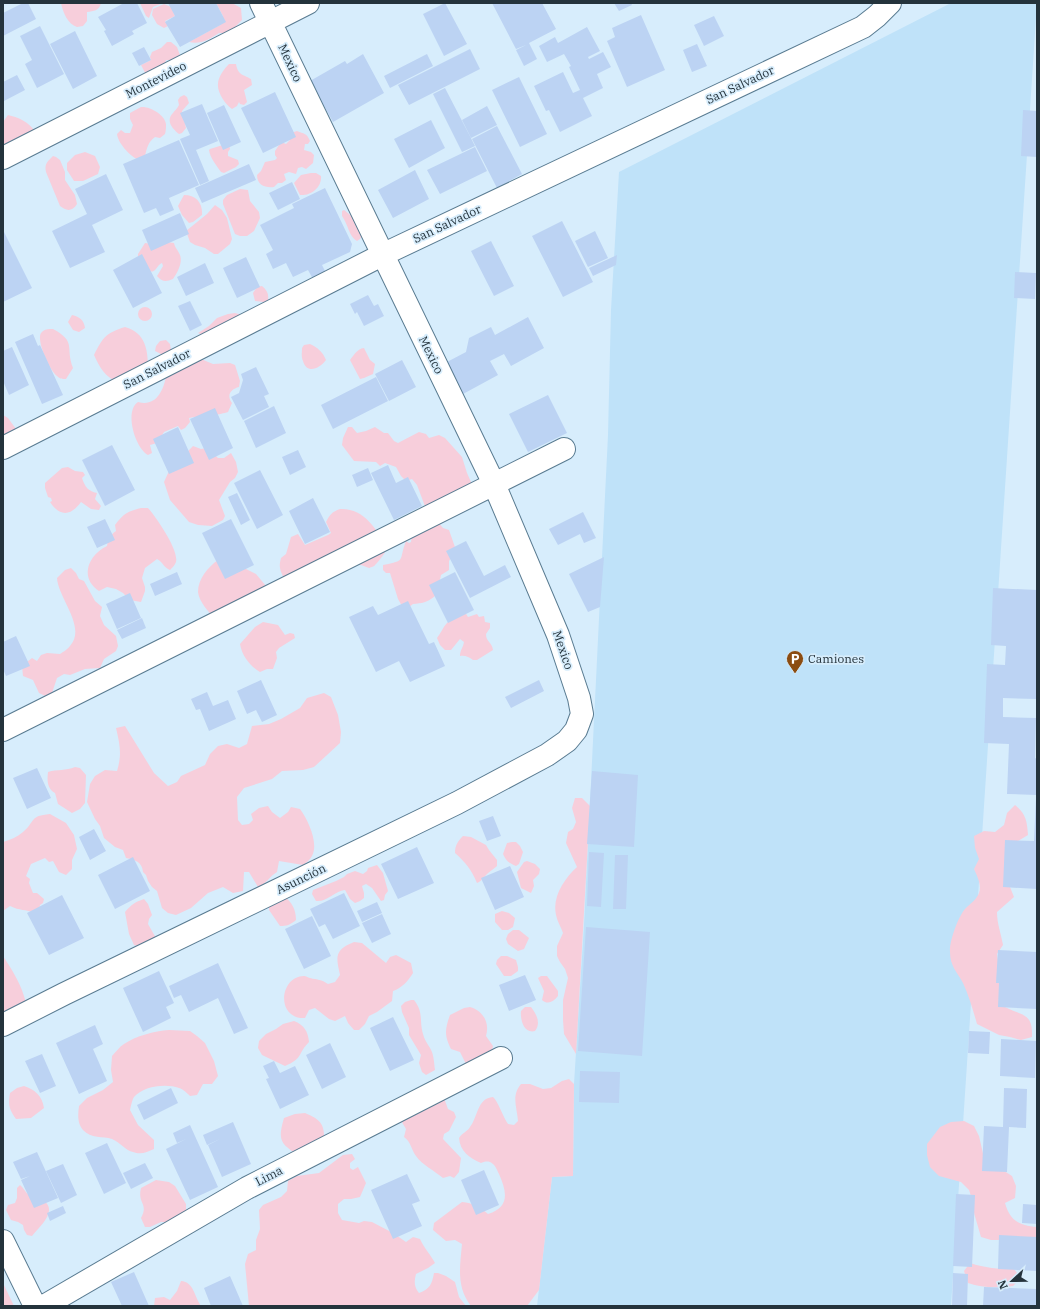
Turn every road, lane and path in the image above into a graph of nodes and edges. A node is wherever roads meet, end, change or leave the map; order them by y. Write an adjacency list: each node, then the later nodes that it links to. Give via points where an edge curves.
1 (308, 3): 3 (street, Montevideo)
2 (890, 3): 5 (street, San Salvador, via 863,27)
3 (266, 12): 4 (street, Montevideo); 5 (street, Mexico)
4 (3, 158)
5 (382, 255): 6 (street, San Salvador); 8 (street, Mexico)
6 (3, 448)
7 (564, 449): 8 (street)
8 (494, 484): 9 (street, Mexico, via 558,635); 10 (street)
9 (582, 714): 11 (street, Asunción, via 576,730 567,741 547,755 457,803)
10 (3, 730)
11 (3, 1025)
12 (501, 1058): 15 (street, Lima, via 247,1188)
13 (3, 1241): 14 (street)
14 (34, 1306)
15 (44, 1306)

